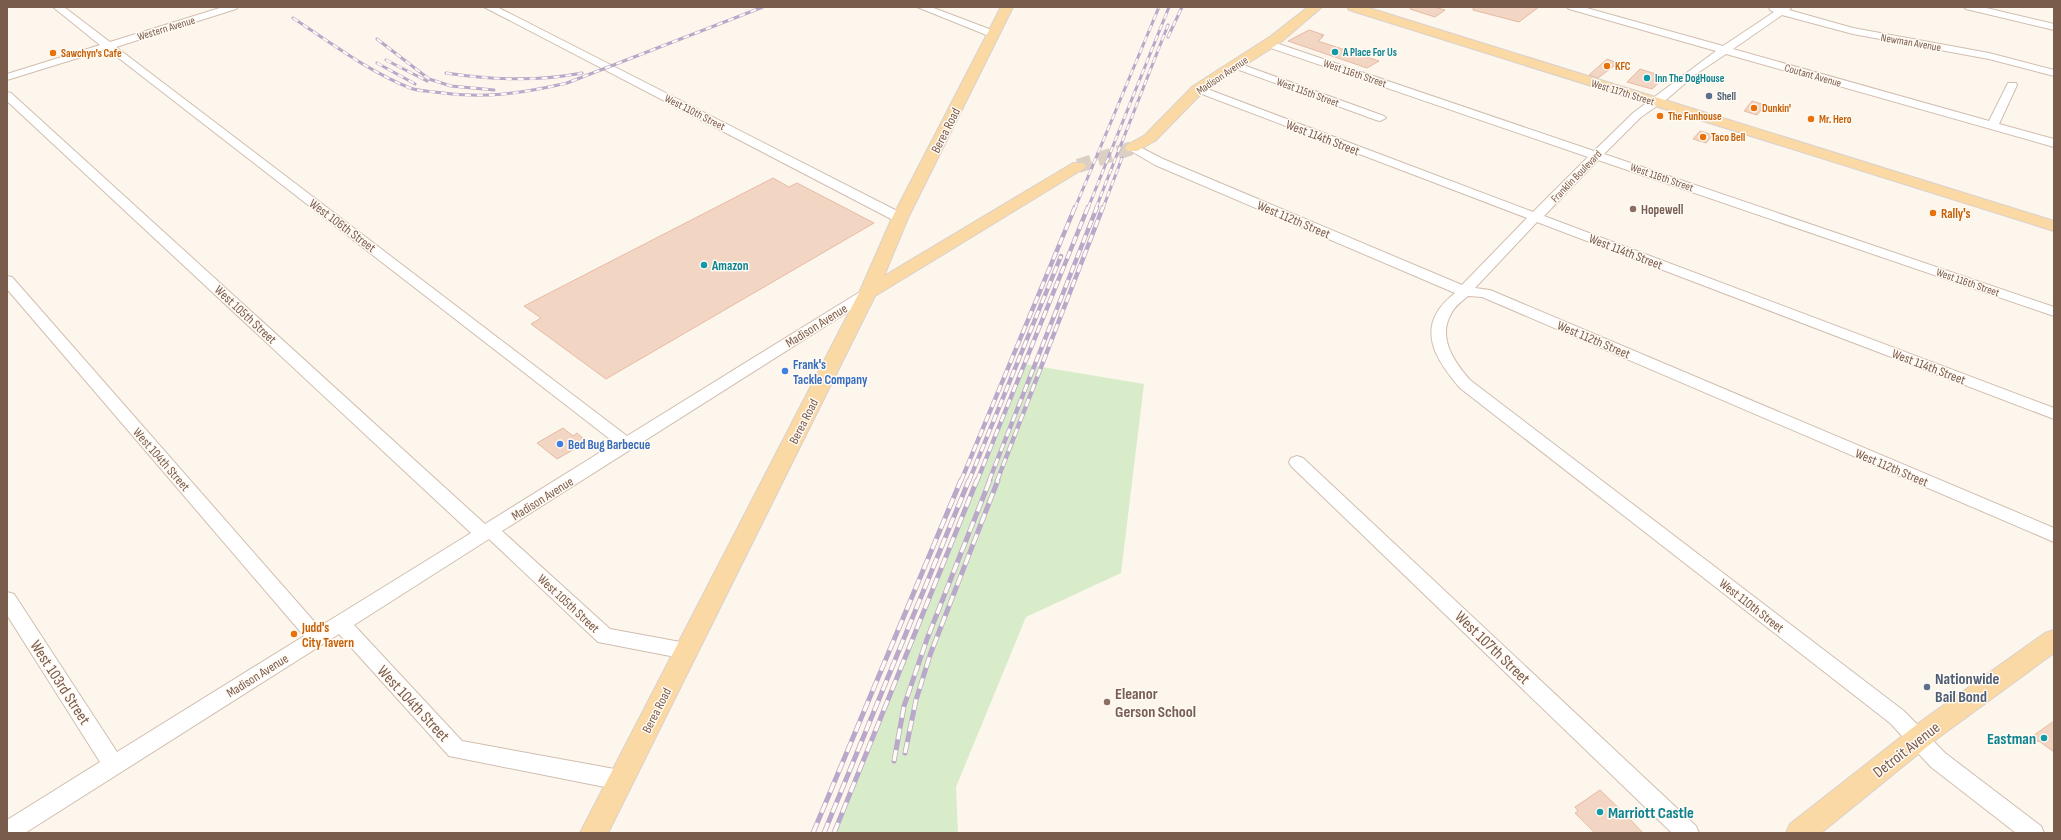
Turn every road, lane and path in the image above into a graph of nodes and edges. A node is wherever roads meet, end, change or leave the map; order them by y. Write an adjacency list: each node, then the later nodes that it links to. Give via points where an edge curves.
1 (58, 7): 15 (street, West 106th Street)
2 (234, 7): 15 (street, Western Avenue)
3 (489, 7): 31 (street, West 110th Street)
4 (922, 7): 13 (street)
5 (1006, 7): 13 (main road, Berea Road)
6 (1316, 7): 14 (main road, Madison Avenue)
7 (1353, 7): 23 (main road, West 117th Street)
8 (1572, 7): 16 (street, Coutant Avenue)
9 (1770, 7): 11 (street, Newman Avenue)
10 (1969, 7): 12 (street)
11 (1784, 9): 16 (street, Franklin Boulevard); 18 (street, Newman Avenue, via 1821,24 1989,56)
12 (2054, 28)
13 (993, 34): 31 (main road, Berea Road)
14 (1269, 44): 17 (main road, Madison Avenue); 28 (street, West 116th Street)
15 (108, 46): 19 (street, Western Avenue); 39 (street, West 106th Street)
16 (1723, 50): 23 (street, Franklin Boulevard, via 1684,77); 25 (street, Coutant Avenue)
17 (1235, 65): 21 (main road, Madison Avenue); 24 (street, West 115th Street)
18 (2054, 73)
19 (7, 77)
20 (2012, 85): 25 (street)
21 (1198, 89): 27 (main road, Madison Avenue, via 1150,138); 30 (street, West 114th Street)
22 (7, 95): 41 (street, West 105th Street)
23 (1656, 102): 28 (street, Franklin Boulevard, via 1637,116); 32 (main road, West 117th Street)
24 (1380, 118)
25 (1992, 126): 26 (street, Coutant Avenue)
26 (2054, 143)
27 (1132, 148): 34 (street, West 112th Street, via 1159,162)
28 (1596, 155): 30 (street, Franklin Boulevard); 36 (street, West 116th Street)
29 (1078, 166): 35 (main road, Madison Avenue)
30 (1536, 217): 34 (street, Franklin Boulevard); 38 (street, West 114th Street)
31 (900, 218): 35 (main road, Berea Road)
32 (2054, 226)
33 (7, 280): 45 (street, West 104th Street)
34 (1463, 291): 37 (street, Franklin Boulevard, via 1444,312 1438,330 1444,357); 42 (street, West 112th Street, via 1485,293)
35 (868, 293): 39 (street, Madison Avenue); 47 (main road, Berea Road)
36 (2054, 312)
37 (1465, 384): 48 (street, West 110th Street, via 1897,717)
38 (2054, 414)
39 (627, 444): 41 (street, Madison Avenue)
40 (1297, 462): 53 (street, West 107th Street)
41 (487, 532): 44 (street, Madison Avenue); 47 (street, West 105th Street, via 605,636)
42 (2054, 536)
43 (7, 598): 49 (street, West 103rd Street)
44 (340, 623): 45 (street, Madison Avenue); 50 (street, West 104th Street, via 456,749)
45 (317, 638): 49 (street, Madison Avenue)
46 (2052, 644): 48 (main road, Detroit Avenue)
47 (686, 651): 50 (main road, Berea Road)
48 (1918, 739): 54 (main road, Detroit Avenue); 55 (street, West 110th Street, via 1938,760)
49 (114, 765): 51 (street, Madison Avenue)
50 (620, 780): 52 (main road, Berea Road)
51 (7, 832)
52 (594, 833)
53 (1688, 833)
54 (1800, 833)
55 (2033, 833)

